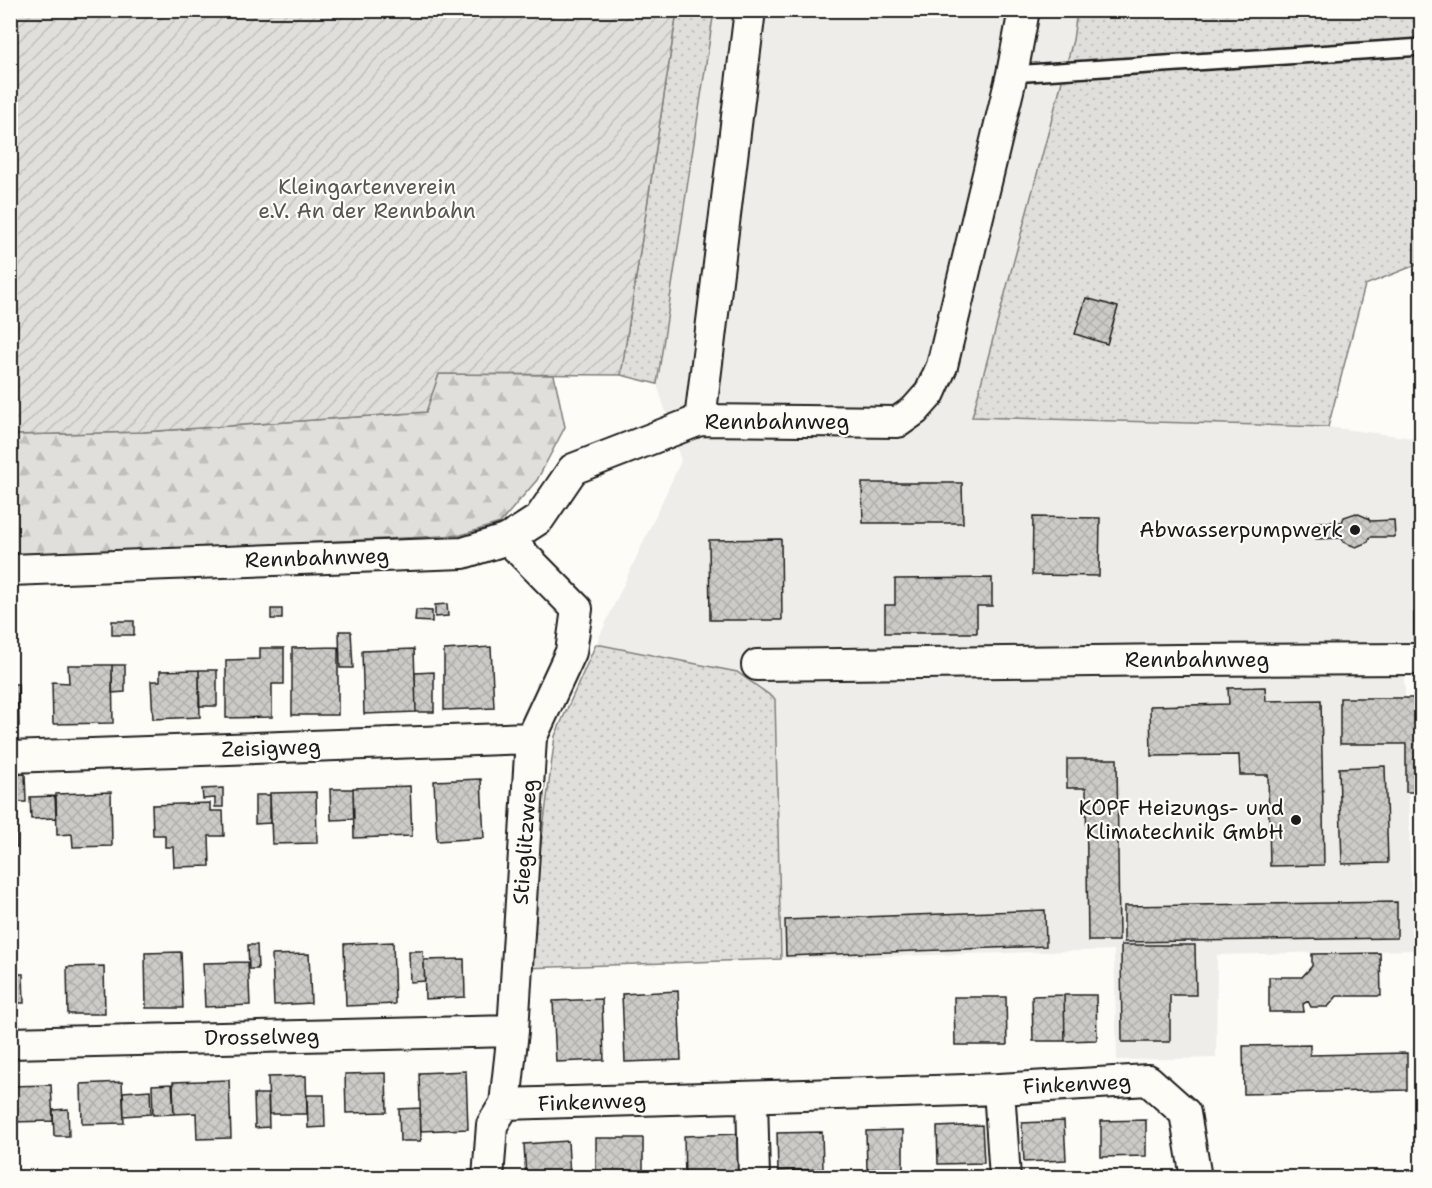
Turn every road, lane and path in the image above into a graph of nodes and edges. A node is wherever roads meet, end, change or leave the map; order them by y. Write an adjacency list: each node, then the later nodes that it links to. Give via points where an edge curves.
1 (750, 10): 5 (street)
2 (1024, 10): 4 (street, Rennbahnweg)
3 (1422, 47): 4 (lane)
4 (1012, 74): 5 (street, Rennbahnweg, via 942,366 930,393 915,410 898,422)
5 (700, 420): 6 (street, Rennbahnweg, via 573,469 539,519)
6 (508, 539): 7 (street, Rennbahnweg, via 463,553); 10 (street, Stieglitzweg, via 577,609 571,652)
7 (10, 570)
8 (1422, 659): 9 (street, Rennbahnweg)
9 (757, 665)
10 (531, 738): 11 (street, Zeisigweg); 12 (street, Stieglitzweg)
11 (10, 757)
12 (513, 1031): 13 (street, Drosselweg); 16 (street, Stieglitzweg)
13 (10, 1043)
14 (999, 1089): 15 (street, Finkenweg); 19 (street, Finkenweg); 20 (street, Finkenweg, via 1148,1080 1185,1113)
15 (752, 1097): 16 (street, Finkenweg); 18 (street)
16 (505, 1104): 17 (street, Stieglitzweg, via 492,1125)
17 (488, 1178)
18 (754, 1178)
19 (1005, 1178)
20 (1196, 1178)

